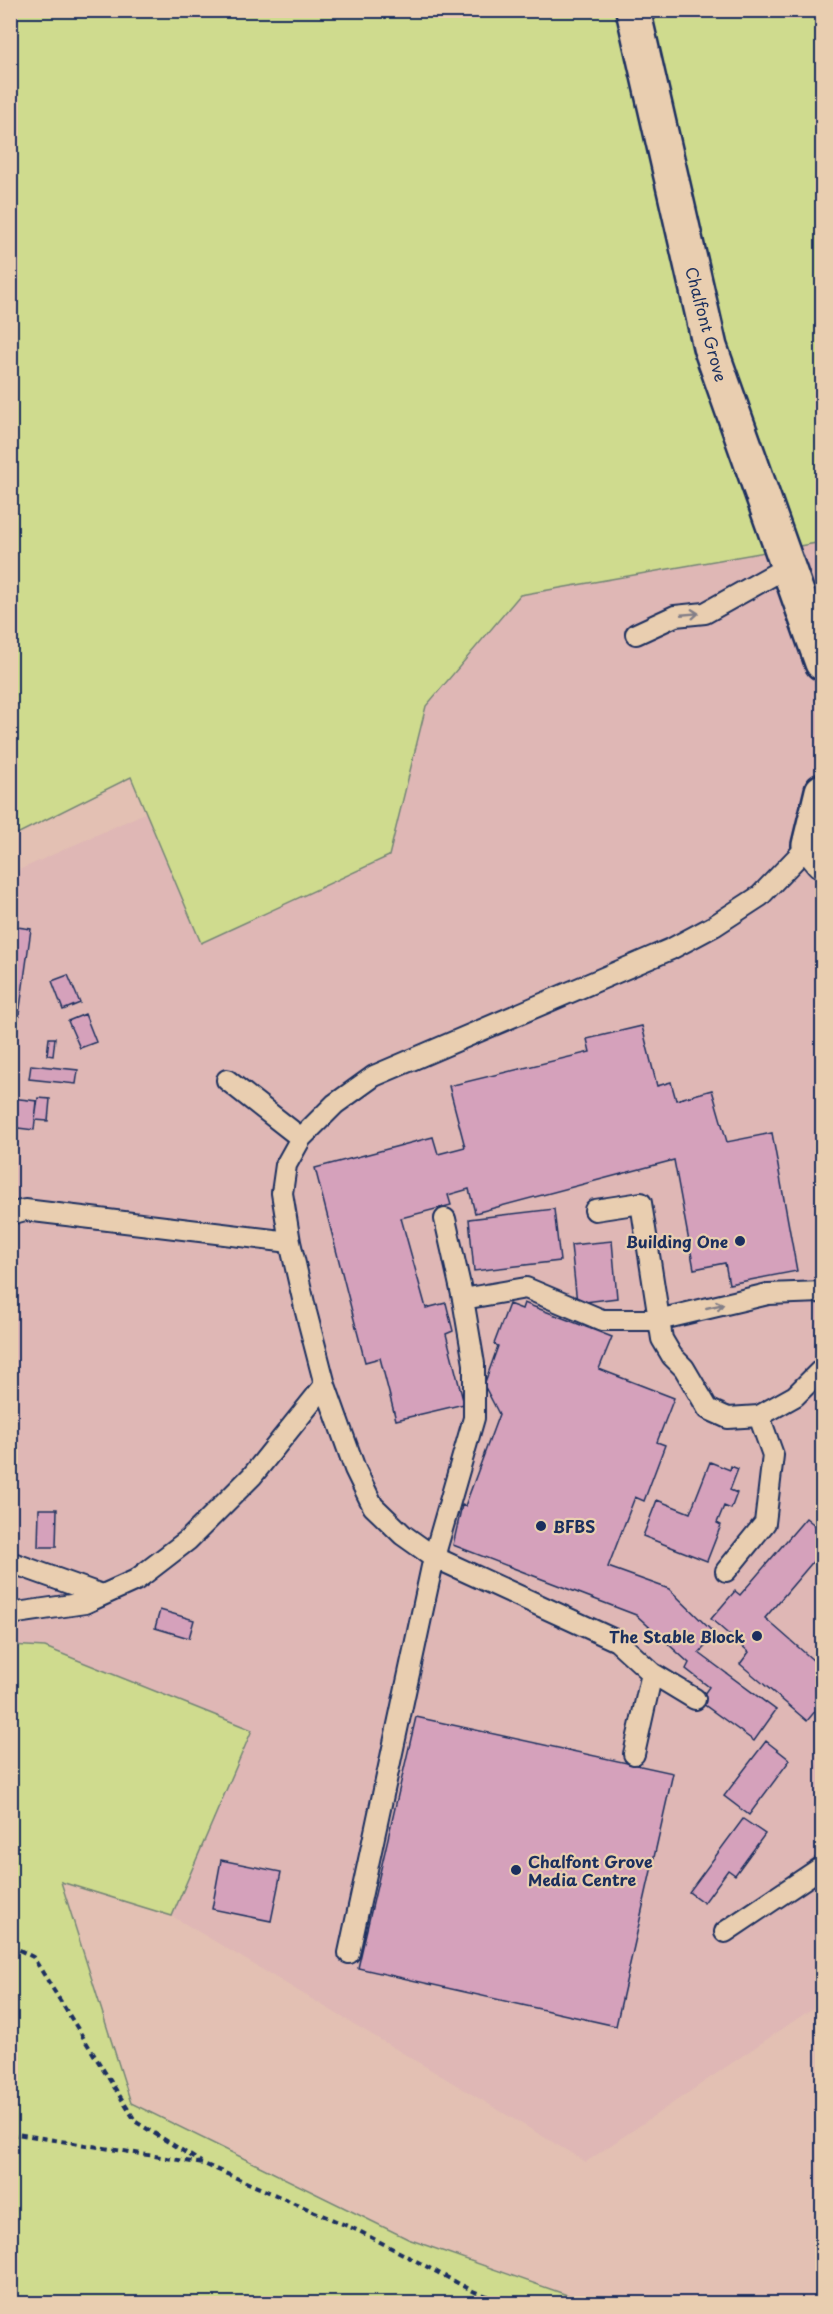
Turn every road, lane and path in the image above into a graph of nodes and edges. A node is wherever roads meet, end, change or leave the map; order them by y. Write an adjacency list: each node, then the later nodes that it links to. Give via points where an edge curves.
1 (633, 10): 2 (street, Chalfont Grove, via 710,347)
2 (787, 567): 3 (lane, one-way to 2, via 675,616 705,613); 4 (street, Chalfont Grove)
3 (636, 634)
4 (822, 663)
5 (822, 791): 6 (street)
6 (816, 853): 8 (lane, via 760,896 671,949 374,1076 335,1104)
7 (227, 1080): 8 (lane)
8 (301, 1138): 12 (lane, via 286,1165 282,1192)
9 (595, 1210): 15 (lane, via 641,1203)
10 (10, 1214): 12 (lane, via 25,1210)
11 (445, 1219): 14 (lane)
12 (290, 1242): 17 (lane)
13 (822, 1292): 15 (lane, one-way to 13, via 768,1294)
14 (463, 1299): 15 (lane, via 526,1288 602,1320); 19 (lane, via 474,1364 474,1418)
15 (658, 1320): 18 (lane, via 662,1339 708,1409 728,1418)
16 (822, 1368): 18 (lane, via 795,1396)
17 (325, 1385): 19 (lane, via 355,1469 373,1506 403,1535); 22 (lane, via 252,1476 188,1540 136,1580)
18 (759, 1416): 21 (lane, via 773,1455 765,1523)
19 (434, 1557): 24 (lane, via 617,1641); 30 (lane)
20 (10, 1562): 22 (lane)
21 (726, 1571)
22 (102, 1595): 23 (lane, via 85,1603)
23 (10, 1614)
24 (652, 1673): 25 (lane); 26 (lane)
25 (696, 1699)
26 (634, 1754)
27 (822, 1867): 28 (lane)
28 (725, 1932)
29 (10, 1945): 32 (path, via 33,1957 136,2122)
30 (349, 1953)
31 (10, 2137): 32 (path, via 17,2134)
32 (204, 2164): 33 (path, via 359,2231 475,2292)
33 (511, 2304)

